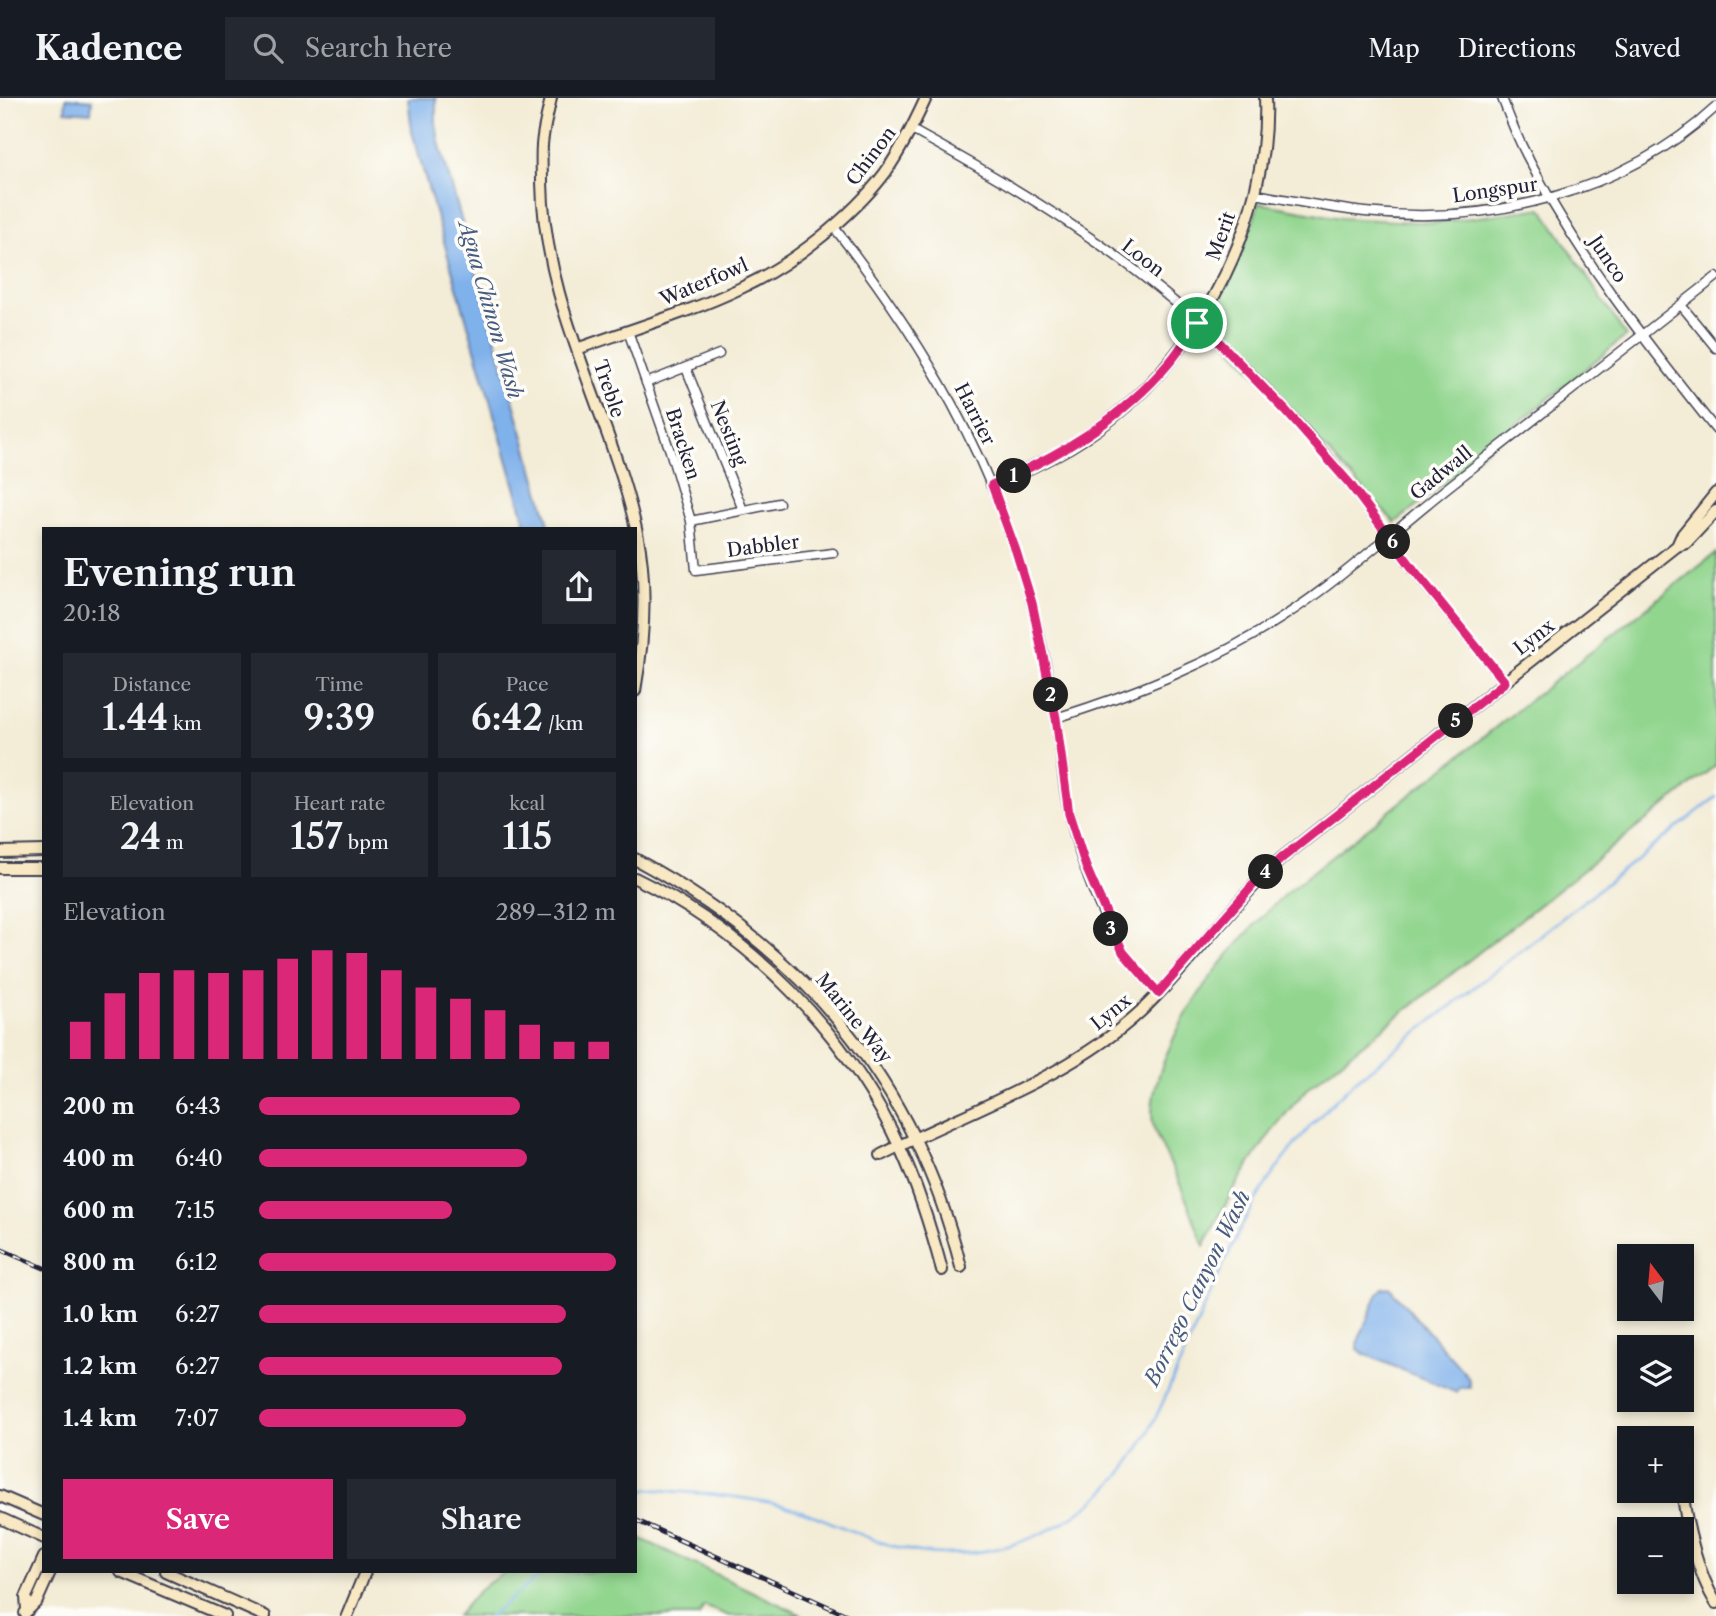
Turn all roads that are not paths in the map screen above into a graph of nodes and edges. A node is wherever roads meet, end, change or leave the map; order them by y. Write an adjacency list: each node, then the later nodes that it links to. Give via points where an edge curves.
1 (551, 98): 16 (street, Treble, via 542,145 543,205 554,276)
2 (926, 98): 6 (street, Chinon)
3 (1265, 98): 7 (street, Merit)
4 (1502, 98): 8 (street, Junco, via 1524,152)
5 (1716, 107): 8 (street, Longspur, via 1657,152)
6 (912, 130): 9 (street, Chinon, via 884,174); 12 (street, Loon, via 1060,217 1133,268)
7 (1255, 194): 8 (street, Longspur, via 1366,212 1422,215 1477,212); 12 (street, Merit, via 1222,284)
8 (1550, 198): 14 (street, Junco)
9 (833, 226): 13 (street, Waterfowl, via 744,287); 21 (street, Harrier, via 932,366)
10 (1716, 277): 11 (street, Gadwall)
11 (1681, 304): 14 (street, Gadwall); 15 (street)
12 (1197, 323): 21 (street, Merit, via 1170,362 1112,418 1053,456); 29 (street, Loon, via 1286,411)
13 (628, 331): 16 (street, Waterfowl); 19 (street, Bracken)
14 (1640, 335): 20 (street, Junco); 29 (street, Gadwall)
15 (1716, 348)
16 (577, 349): 27 (street, Treble)
17 (719, 354): 18 (street)
18 (686, 368): 19 (street); 24 (street, Nesting)
19 (646, 383): 26 (street, Bracken)
20 (1714, 426)
21 (992, 485): 35 (street, Harrier, via 1032,603)
22 (1716, 494): 30 (street, Lynx)
23 (779, 503): 24 (street)
24 (743, 510): 26 (street)
25 (1716, 510): 30 (street, Lynx, via 1686,543)
26 (691, 522): 32 (street, Bracken)
27 (636, 527)
28 (637, 531): 33 (street, Treble, via 643,575)
29 (1388, 536): 34 (street, Loon); 35 (street, Gadwall, via 1309,599 1235,646 1145,688)
30 (1677, 546): 34 (street, Lynx)
31 (834, 553): 32 (street, Dabbler)
32 (695, 570)
33 (637, 674)
34 (1505, 682): 42 (street, Lynx, via 1272,867)
35 (1056, 718): 42 (street, Harrier, via 1069,814 1086,867 1119,945)
36 (42, 851): 37 (street)
37 (0, 852)
38 (637, 860): 43 (street, Marine Way, via 730,917 811,988 877,1073)
39 (42, 867): 40 (street)
40 (0, 868)
41 (637, 879): 44 (street, Marine Way, via 703,917 774,974 823,1026 858,1074)
42 (1158, 993): 43 (street, Lynx, via 1121,1028 1072,1061)
43 (915, 1138): 44 (street, Lynx); 46 (street, Marine Way, via 938,1188)
44 (900, 1146): 45 (street, Lynx); 47 (street, Marine Way)
45 (881, 1155)
46 (961, 1267)
47 (942, 1270)
48 (0, 1496): 50 (street)
49 (1685, 1503): 58 (street, via 1701,1571)
50 (42, 1514)
51 (0, 1518): 52 (street)
52 (42, 1537)
53 (42, 1561): 59 (street, via 26,1597)
54 (50, 1573): 59 (street)
55 (123, 1573): 60 (street)
56 (168, 1573): 61 (street)
57 (365, 1573): 62 (street)
58 (1716, 1603)
59 (26, 1613)
60 (225, 1616)
61 (265, 1616)
62 (347, 1616)

